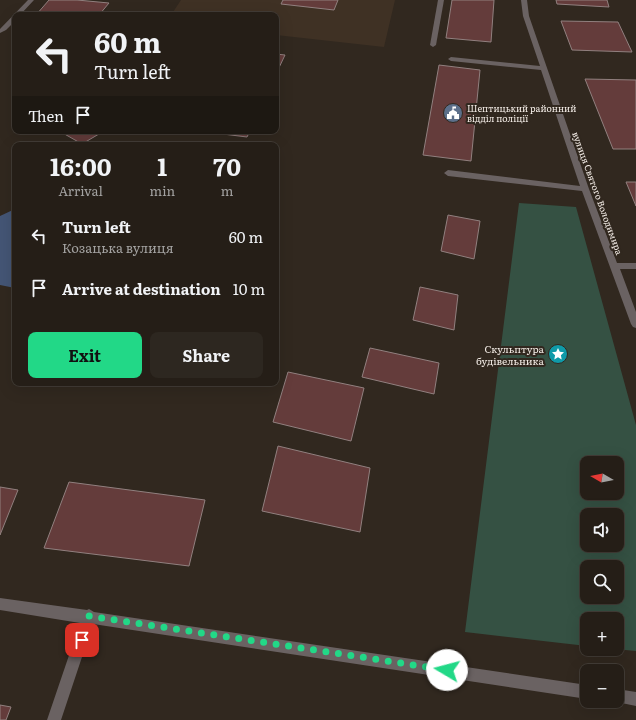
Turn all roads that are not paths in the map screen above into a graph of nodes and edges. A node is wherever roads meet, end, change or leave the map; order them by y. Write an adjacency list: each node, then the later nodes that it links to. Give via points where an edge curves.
1 (31, 0): 4 (street)
2 (441, 0): 7 (street)
3 (524, 0): 9 (street, вулиця Святого Володимира, via 526,16)
4 (20, 12)
5 (12, 20): 6 (street)
6 (0, 31)
7 (432, 45)
8 (451, 59): 9 (street)
9 (544, 68): 11 (street, вулиця Святого Володимира)
10 (448, 173): 11 (street)
11 (585, 189): 12 (street, вулиця Святого Володимира)
12 (613, 266): 13 (street); 14 (street, вулиця Святого Володимира)
13 (636, 266)
14 (636, 324)
15 (0, 604): 16 (street)
16 (89, 616): 17 (street); 20 (street)
17 (580, 691)
18 (624, 697): 19 (street)
19 (636, 699)
20 (54, 720)

